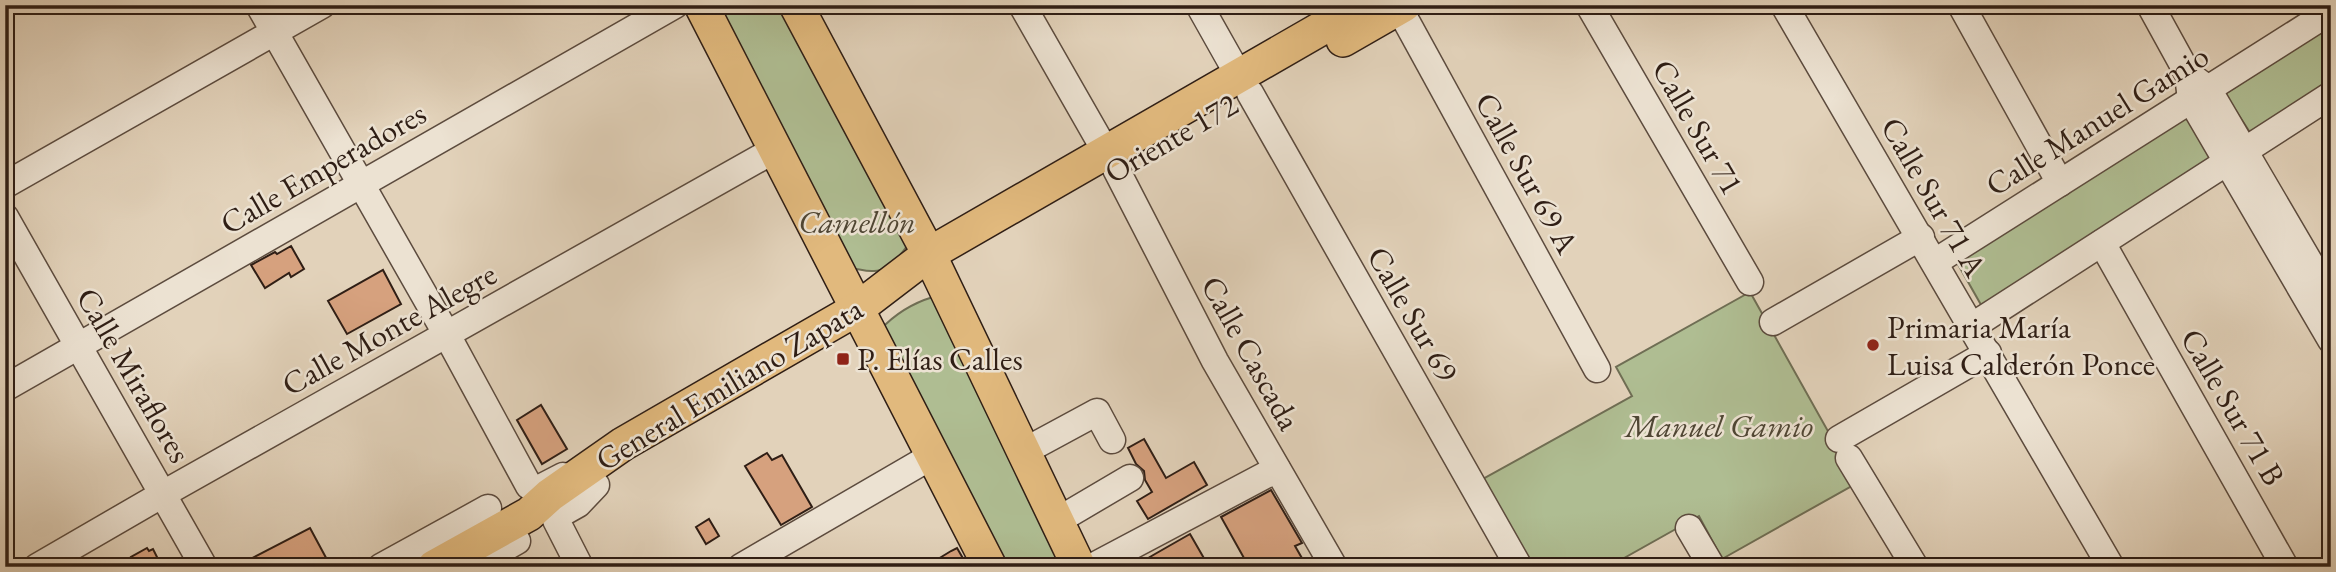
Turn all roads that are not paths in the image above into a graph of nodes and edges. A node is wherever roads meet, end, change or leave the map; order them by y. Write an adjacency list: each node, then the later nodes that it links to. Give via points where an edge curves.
1 (259, 5): 15 (street)
2 (322, 5): 15 (street)
3 (675, 5): 24 (street, Calle Emperadores)
4 (701, 5): 19 (main road)
5 (796, 5): 29 (main road)
6 (1022, 5): 21 (street, Calle Cascada)
7 (1199, 5): 16 (street, Calle Sur 69)
8 (1362, 5): 16 (main road, Oriente 172)
9 (1588, 5): 30 (street, Calle Sur 71)
10 (1784, 5): 26 (street, Calle Sur 71 A)
11 (1961, 5): 22 (street)
12 (2150, 5): 17 (street)
13 (1402, 7): 16 (main road, Oriente 172); 39 (street, Calle Sur 69 A)
14 (2331, 11): 17 (street, Calle Manuel Gamio)
15 (274, 33): 23 (street); 24 (street)
16 (1244, 85): 21 (main road, Oriente 172); 62 (street, Calle Sur 69)
17 (2196, 88): 20 (street); 22 (street, Calle Manuel Gamio)
18 (2331, 95): 20 (street)
19 (774, 150): 32 (main road); 35 (street, Calle Monte Alegre)
20 (2236, 156): 27 (street); 31 (street); 36 (street)
21 (1111, 161): 29 (main road, Oriente 172); 45 (street, Calle Cascada, via 1214,361)
22 (2060, 183): 28 (street, Calle Manuel Gamio)
23 (5, 185)
24 (360, 186): 35 (street); 37 (street, Calle Emperadores)
25 (5, 217): 37 (street, Calle Miraflores)
26 (1921, 237): 28 (street, Calle Sur 71 A); 33 (street)
27 (2102, 243): 34 (street); 66 (street, Calle Sur 71 B)
28 (1935, 262): 34 (street, Calle Sur 71 A)
29 (934, 263): 32 (main road, General Emiliano Zapata); 43 (main road)
30 (1750, 282)
31 (2331, 299)
32 (862, 318): 42 (main road, General Emiliano Zapata); 44 (main road); 50 (main road, General Emiliano Zapata)
33 (1773, 322)
34 (1971, 327): 38 (street, Calle Sur 71 A)
35 (447, 335): 42 (street, via 531,489); 47 (street, Calle Monte Alegre)
36 (2331, 340)
37 (79, 346): 40 (street, Calle Emperadores); 47 (street, Calle Miraflores)
38 (1988, 353): 64 (street, via 1844,448); 65 (street, Calle Sur 71 A)
39 (1597, 369)
40 (5, 388)
41 (1112, 440): 43 (street, via 1097,412)
42 (623, 444): 50 (main road, General Emiliano Zapata, via 550,495)
43 (1023, 452): 49 (main road)
44 (933, 456): 57 (street); 58 (main road)
45 (1277, 469): 60 (street); 61 (street, Calle Cascada)
46 (1130, 478): 49 (street)
47 (163, 494): 53 (street, Calle Monte Alegre); 54 (street, Calle Miraflores)
48 (488, 508): 55 (street)
49 (1057, 522): 59 (main road)
50 (534, 525): 52 (main road, General Emiliano Zapata); 56 (street, via 558,527)
51 (1689, 528): 63 (street)
52 (454, 562)
53 (37, 567)
54 (204, 567)
55 (381, 567)
56 (580, 567)
57 (741, 567)
58 (990, 567)
59 (1079, 567)
60 (1092, 567)
61 (1334, 567)
62 (1520, 567)
63 (1712, 567)
64 (1915, 567)
65 (2111, 567)
66 (2285, 567)

